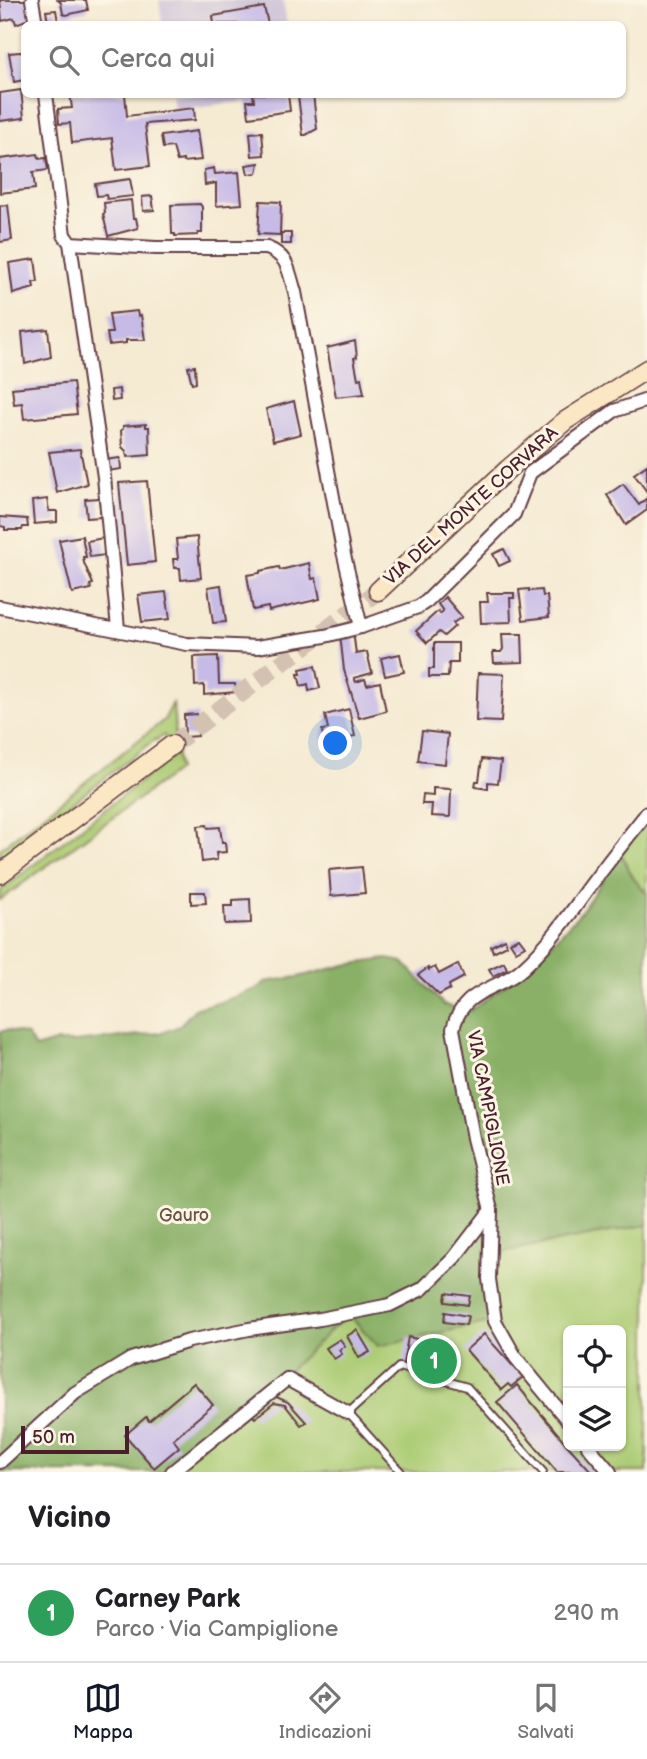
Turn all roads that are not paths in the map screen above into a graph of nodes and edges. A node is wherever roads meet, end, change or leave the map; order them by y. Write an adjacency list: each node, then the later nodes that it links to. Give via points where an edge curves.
1 (32, 0): 2 (street)
2 (36, 21)
3 (47, 98): 4 (street, via 64,235)
4 (70, 243): 9 (street, via 267,248 285,260); 10 (street, via 104,477)
5 (643, 373): 7 (main road, VIA DEL MONTE CORVARA, via 565,421)
6 (647, 400): 9 (street, via 614,411 530,473 514,514 427,600)
7 (378, 591)
8 (0, 607): 10 (street)
9 (361, 627): 10 (street, via 257,647 187,644)
10 (118, 629)
11 (172, 745): 13 (main road)
12 (647, 813): 14 (street, VIA CAMPIGLIONE, via 552,937 521,970 472,997 456,1016 454,1041)
13 (0, 874)
14 (491, 1210): 16 (street, VIA CAMPIGLIONE, via 489,1279 495,1321 516,1358); 18 (street, via 454,1258 422,1289 390,1305 201,1339 131,1359 75,1393)
15 (348, 1413): 19 (street, via 288,1379); 20 (lane); 21 (lane, via 399,1367 467,1387)
16 (563, 1415)
17 (593, 1451): 22 (street)
18 (0, 1462)
19 (172, 1472)
20 (401, 1472)
21 (543, 1472)
22 (610, 1472)

